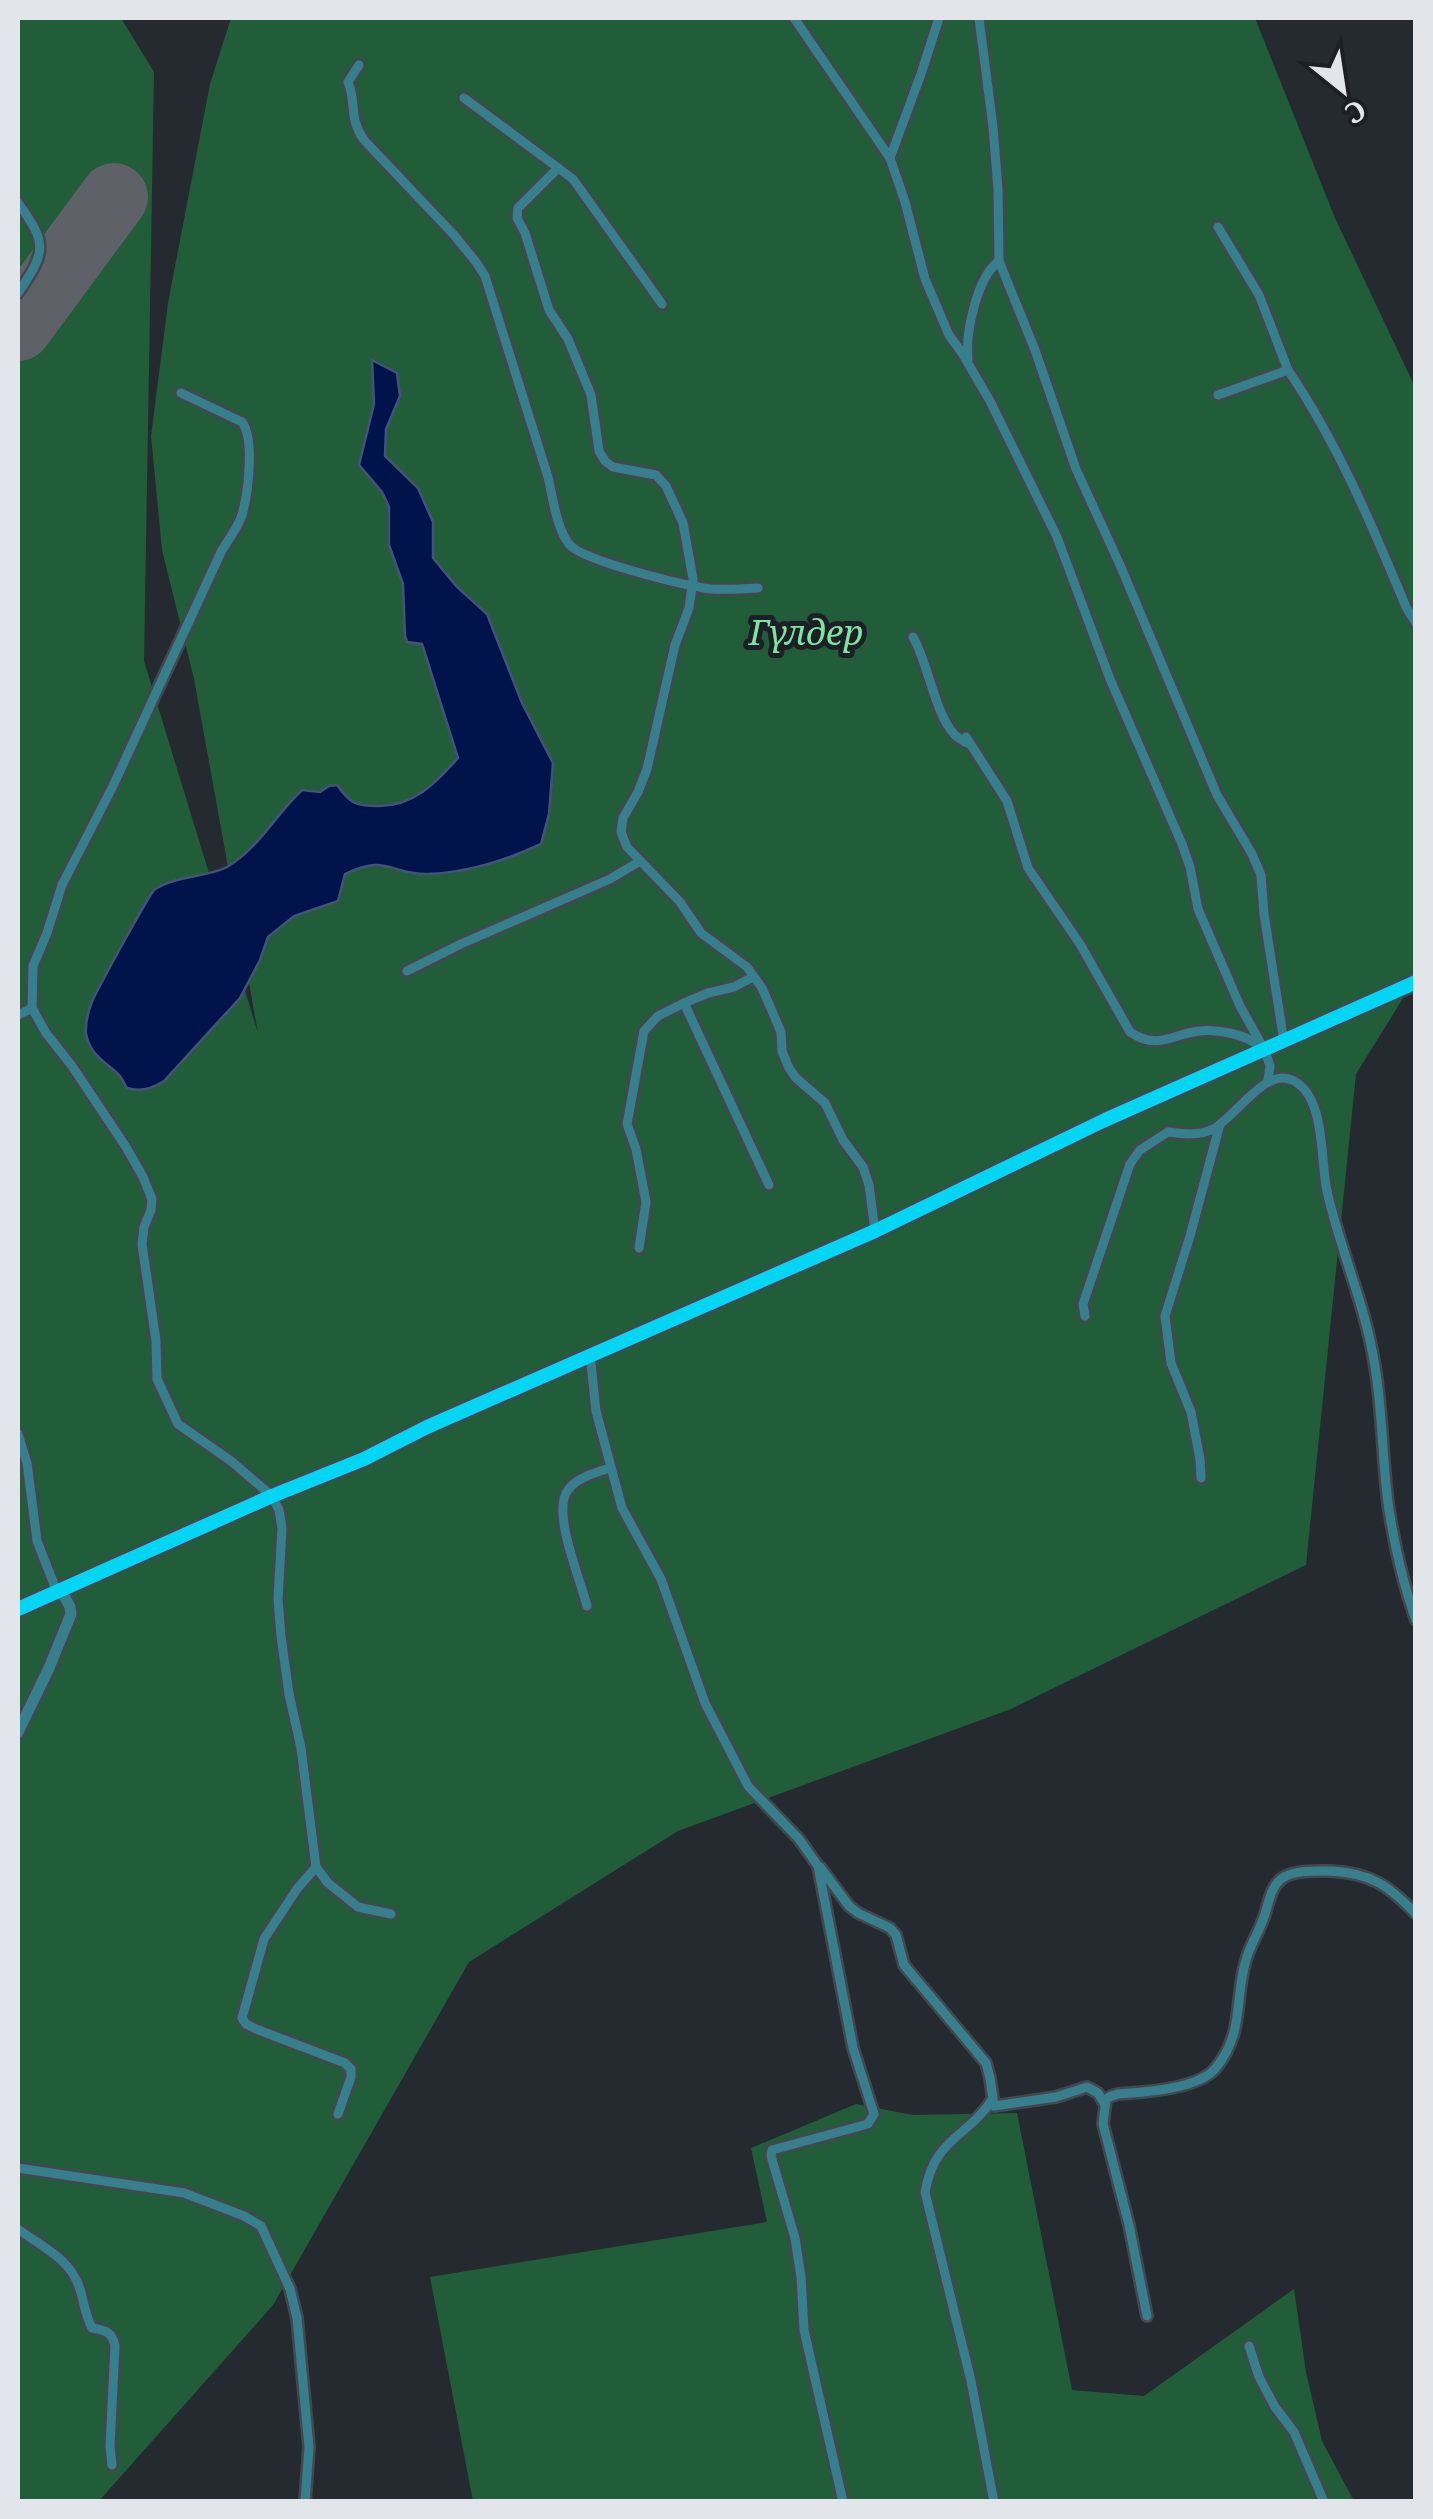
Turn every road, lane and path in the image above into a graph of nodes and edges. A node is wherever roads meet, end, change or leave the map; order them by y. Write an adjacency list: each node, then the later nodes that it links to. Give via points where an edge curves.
1 (794, 18): 6 (street)
2 (939, 18): 6 (street)
3 (979, 18): 10 (street, via 997,174)
4 (358, 65): 17 (street, via 348,82 355,127 484,276 571,547)
5 (464, 98): 7 (street)
6 (890, 158): 13 (street, via 926,279)
7 (558, 168): 12 (street, via 584,192); 17 (street, via 518,208 517,218 550,310 591,395 599,451 614,467 656,475 666,486 683,523)
8 (18, 203): 11 (street, via 40,251)
9 (1218, 227): 14 (street, via 1259,295)
10 (999, 262): 13 (street, via 977,298); 28 (street, via 1076,468 1216,796 1261,875)
11 (18, 293)
12 (662, 304)
13 (969, 364): 29 (street, via 1056,537 1182,844 1198,908)
14 (1288, 370): 16 (street); 19 (street, via 1317,413)
15 (181, 393): 26 (street, via 248,431 242,517 62,885 33,966)
16 (1218, 395)
17 (694, 586): 18 (street); 21 (street, via 647,769 622,818 627,847)
18 (758, 588)
19 (1416, 622)
20 (913, 637): 29 (street, via 946,720 955,736 969,741 1006,801 1028,868 1130,1032 1152,1041 1212,1032 1249,1038)
21 (640, 860): 22 (street); 23 (street, via 701,933)
22 (407, 971)
23 (753, 977): 25 (street); 33 (street, via 773,1012 790,1068 825,1104 864,1167)
24 (1416, 982): 28 (main road)
25 (684, 1003): 32 (street); 34 (street, via 658,1016 641,1043 627,1124 646,1202)
26 (32, 1008): 27 (street); 40 (street, via 126,1147 152,1199 142,1244 157,1379 174,1417)
27 (18, 1015)
28 (1284, 1042): 29 (main road)
29 (1265, 1051): 30 (street); 33 (main road)
30 (1268, 1080): 31 (street); 44 (street, via 1292,1080 1318,1120 1326,1190 1376,1369 1388,1507)
31 (1220, 1124): 35 (street, via 1200,1133 1168,1132 1130,1164 1083,1304); 39 (street, via 1164,1316)
32 (769, 1185)
33 (875, 1231): 36 (main road)
34 (639, 1248)
35 (1085, 1316)
36 (590, 1354): 38 (street); 40 (main road)
37 (18, 1434): 41 (street, via 38,1541)
38 (610, 1468): 42 (street, via 576,1483 562,1501); 46 (street, via 736,1766)
39 (1201, 1478)
40 (272, 1496): 41 (main road); 47 (street, via 282,1519 281,1636)
41 (59, 1591): 43 (main road); 45 (street, via 71,1614)
42 (587, 1606)
43 (18, 1610)
44 (1416, 1620)
45 (18, 1732)
46 (818, 1866): 50 (street, via 858,1913 896,1934 904,1964 986,2063); 59 (street, via 853,2048 874,2114 868,2124 772,2150 771,2156 795,2238 804,2330)
47 (316, 1868): 48 (street, via 358,1908); 52 (street, via 264,1939 242,2018 345,2063 350,2078)
48 (391, 1914)
49 (1416, 1914): 51 (street, via 1390,1888 1362,1876 1317,1871 1284,1878 1271,1892 1246,1957 1236,2028 1216,2067 1190,2084 1115,2094)
50 (992, 2100): 51 (street, via 994,2106 1087,2087); 60 (street, via 939,2155 925,2192)
51 (1104, 2103): 55 (street, via 1103,2124)
52 (338, 2114)
53 (18, 2168): 58 (street, via 184,2192 260,2226 297,2318 309,2447)
54 (18, 2228): 57 (street, via 65,2261 92,2328 113,2336)
55 (1148, 2316)
56 (1249, 2346): 61 (street)
57 (112, 2465)
58 (305, 2502)
59 (843, 2502)
60 (994, 2502)
61 (1324, 2502)

